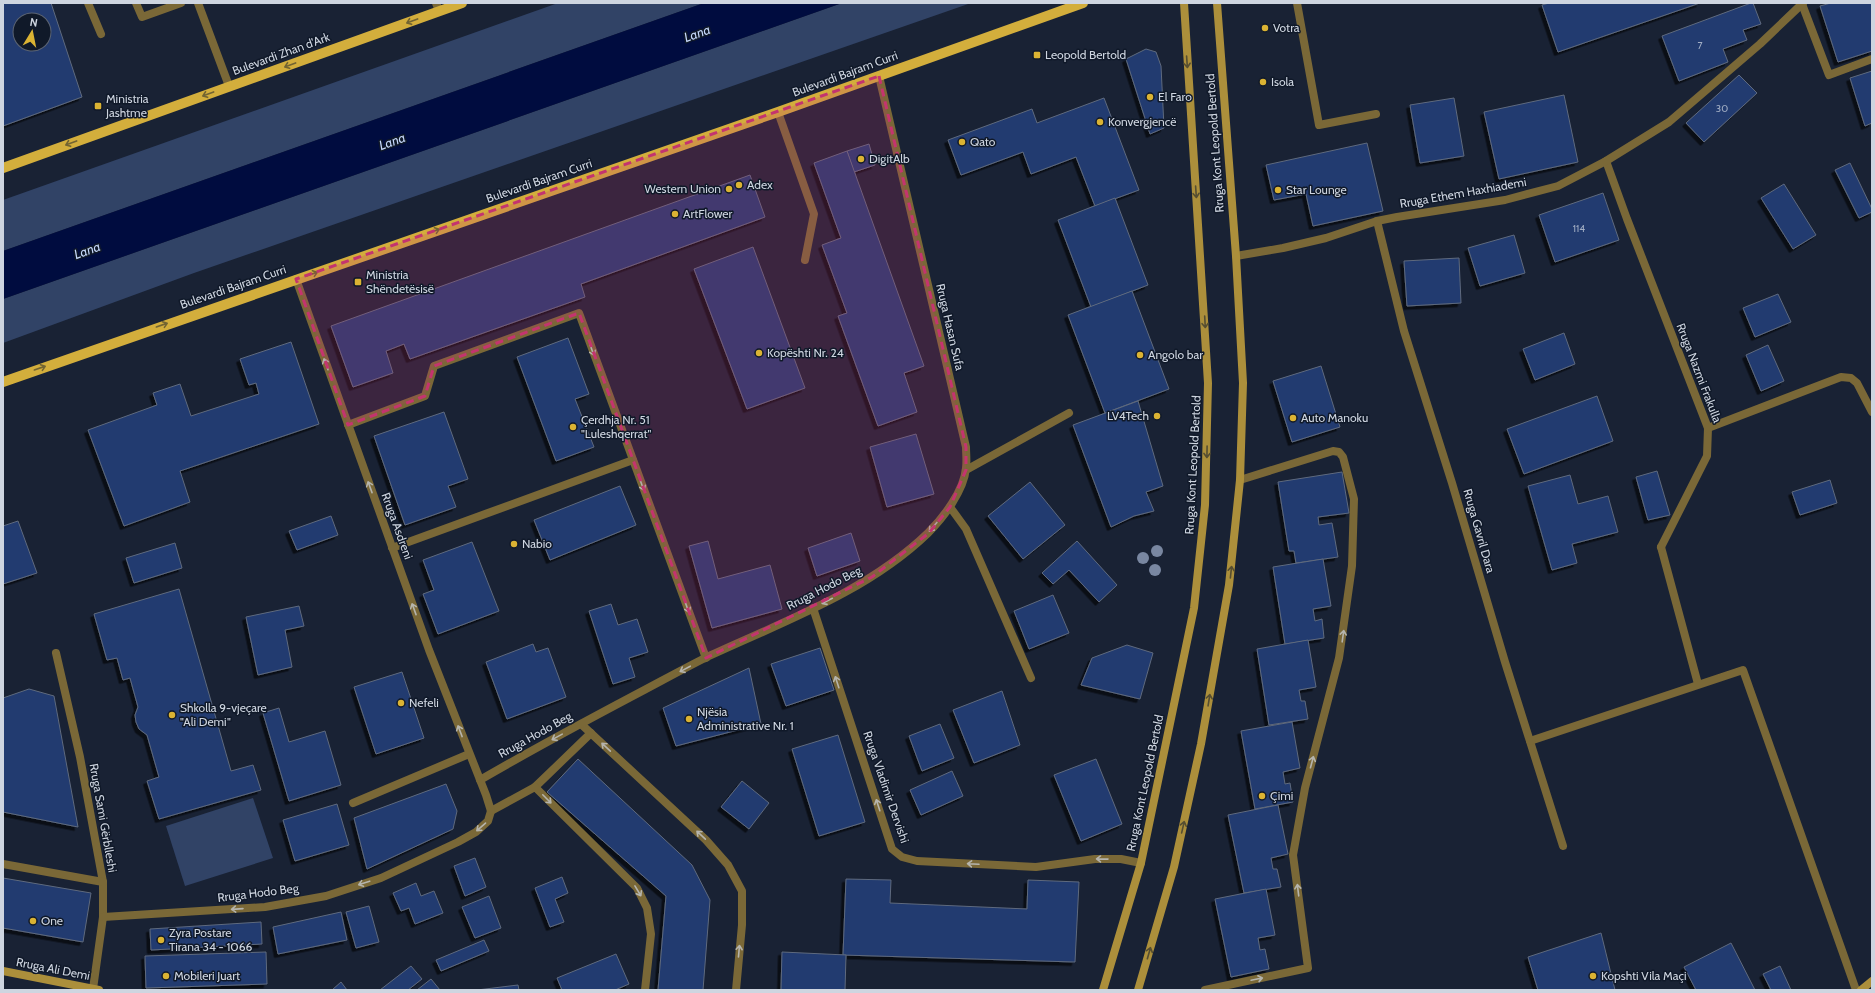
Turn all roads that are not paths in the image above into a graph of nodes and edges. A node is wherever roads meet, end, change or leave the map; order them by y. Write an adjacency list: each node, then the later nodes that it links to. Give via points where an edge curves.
1 (88, 3): 12 (street)
2 (136, 3): 3 (street, via 142,17)
3 (181, 3)
4 (198, 3): 15 (street)
5 (462, 3): 11 (main road, Bulevardi Zhan d'Ark)
6 (1084, 3): 14 (main road, Bulevardi Bajram Curri)
7 (1184, 3): 48 (main road, Rruga Kont Leopold Bertold, one-way to 48, via 1208,383 1206,505 1194,608)
8 (1217, 3): 21 (main road, Rruga Kont Leopold Bertold)
9 (1297, 3): 17 (street, via 1319,125)
10 (1803, 3): 13 (street, via 1829,75); 18 (street, Rruga Ethem Haxhiademi, via 1760,44 1669,122)
11 (438, 7): 15 (main road, Bulevardi Zhan d'Ark, one-way to 15)
12 (101, 34)
13 (1872, 59)
14 (879, 76): 16 (main road, Bulevardi Bajram Curri); 30 (street, Rruga Hasan Sufa, via 966,447)
15 (229, 86): 19 (main road, Bulevardi Zhan d'Ark, one-way to 19)
16 (778, 112): 22 (street, via 814,214); 23 (main road, Bulevardi Bajram Curri, one-way to 16)
17 (1376, 114)
18 (1606, 162): 20 (street, Rruga Ethem Haxhiademi, via 1558,186 1505,200); 28 (street, Rruga Nazmi Frakulla)
19 (3, 168)
20 (1377, 221): 21 (street, Rruga Ethem Haxhiademi, via 1298,245); 41 (street, Rruga Gavril Dara, via 1404,331)
21 (1236, 256): 31 (main road, Rruga Kont Leopold Bertold, via 1243,383)
22 (805, 260)
23 (296, 279): 24 (main road, Bulevardi Bajram Curri, one-way to 23); 27 (street, Rruga Asdreni, one-way to 23)
24 (3, 382)
25 (1872, 412): 28 (street, via 1857,383 1851,378 1841,377)
26 (1069, 413): 30 (street)
27 (348, 425): 29 (street, one-way to 29, via 425,396 434,366 579,313); 33 (street, Rruga Asdreni, one-way to 27)
28 (1708, 428): 38 (street, Rruga Nazmi Frakulla, via 1707,456 1660,547)
29 (633, 460): 33 (street); 36 (street, one-way to 36)
30 (966, 470): 32 (street, Rruga Hodo Beg)
31 (1240, 480): 58 (main road, Rruga Kont Leopold Bertold, one-way to 31, via 1174,867 1201,744 1229,585); 59 (street, one-way to 31, via 1308,968 1294,855 1305,788 1339,658 1352,566 1354,499 1343,457 1339,452)
32 (950, 508): 34 (street, Rruga Hodo Beg, one-way to 34, via 929,533 900,557 872,577); 37 (street, via 966,528)
33 (392, 548): 42 (street, Rruga Asdreni, one-way to 33)
34 (813, 608): 36 (street, Rruga Hodo Beg); 48 (street, Rruga Vladimir Dervishi, one-way to 34, via 1095,859 1036,867 917,861 902,857 892,849)
35 (56, 653): 50 (street, Rruga Sami Gërblleshi, via 80,757)
36 (706, 658): 39 (street, Rruga Hodo Beg, one-way to 39)
37 (1031, 678)
38 (1698, 684): 41 (street); 60 (street, via 1743,670)
39 (581, 724): 40 (street); 43 (street, Rruga Hodo Beg, one-way to 43)
40 (591, 733): 44 (street); 56 (street, one-way to 40, via 742,891 728,865 706,840)
41 (1530, 741): 47 (street, Rruga Gavril Dara)
42 (469, 754): 43 (street, Rruga Asdreni); 45 (street)
43 (480, 780): 46 (street)
44 (535, 787): 46 (street); 55 (street, one-way to 55, via 637,888 647,908 651,934)
45 (353, 803)
46 (491, 811): 51 (street, Rruga Hodo Beg, one-way to 51, via 488,821 476,832 458,842 381,878 326,896 265,907)
47 (1563, 846)
48 (1141, 863): 57 (main road, Rruga Kont Leopold Bertold)
49 (3, 864): 50 (street)
50 (103, 882): 51 (street, Rruga Sami Gërblleshi)
51 (102, 917): 54 (street, Rruga Sami Gërblleshi)
52 (3, 971): 54 (main road, Rruga Ali Demi)
53 (1872, 981): 61 (main road)
54 (96, 989)
55 (645, 990)
56 (736, 990)
57 (1103, 990)
58 (1138, 990)
59 (1205, 990)
60 (1856, 990)
61 (1861, 990)

